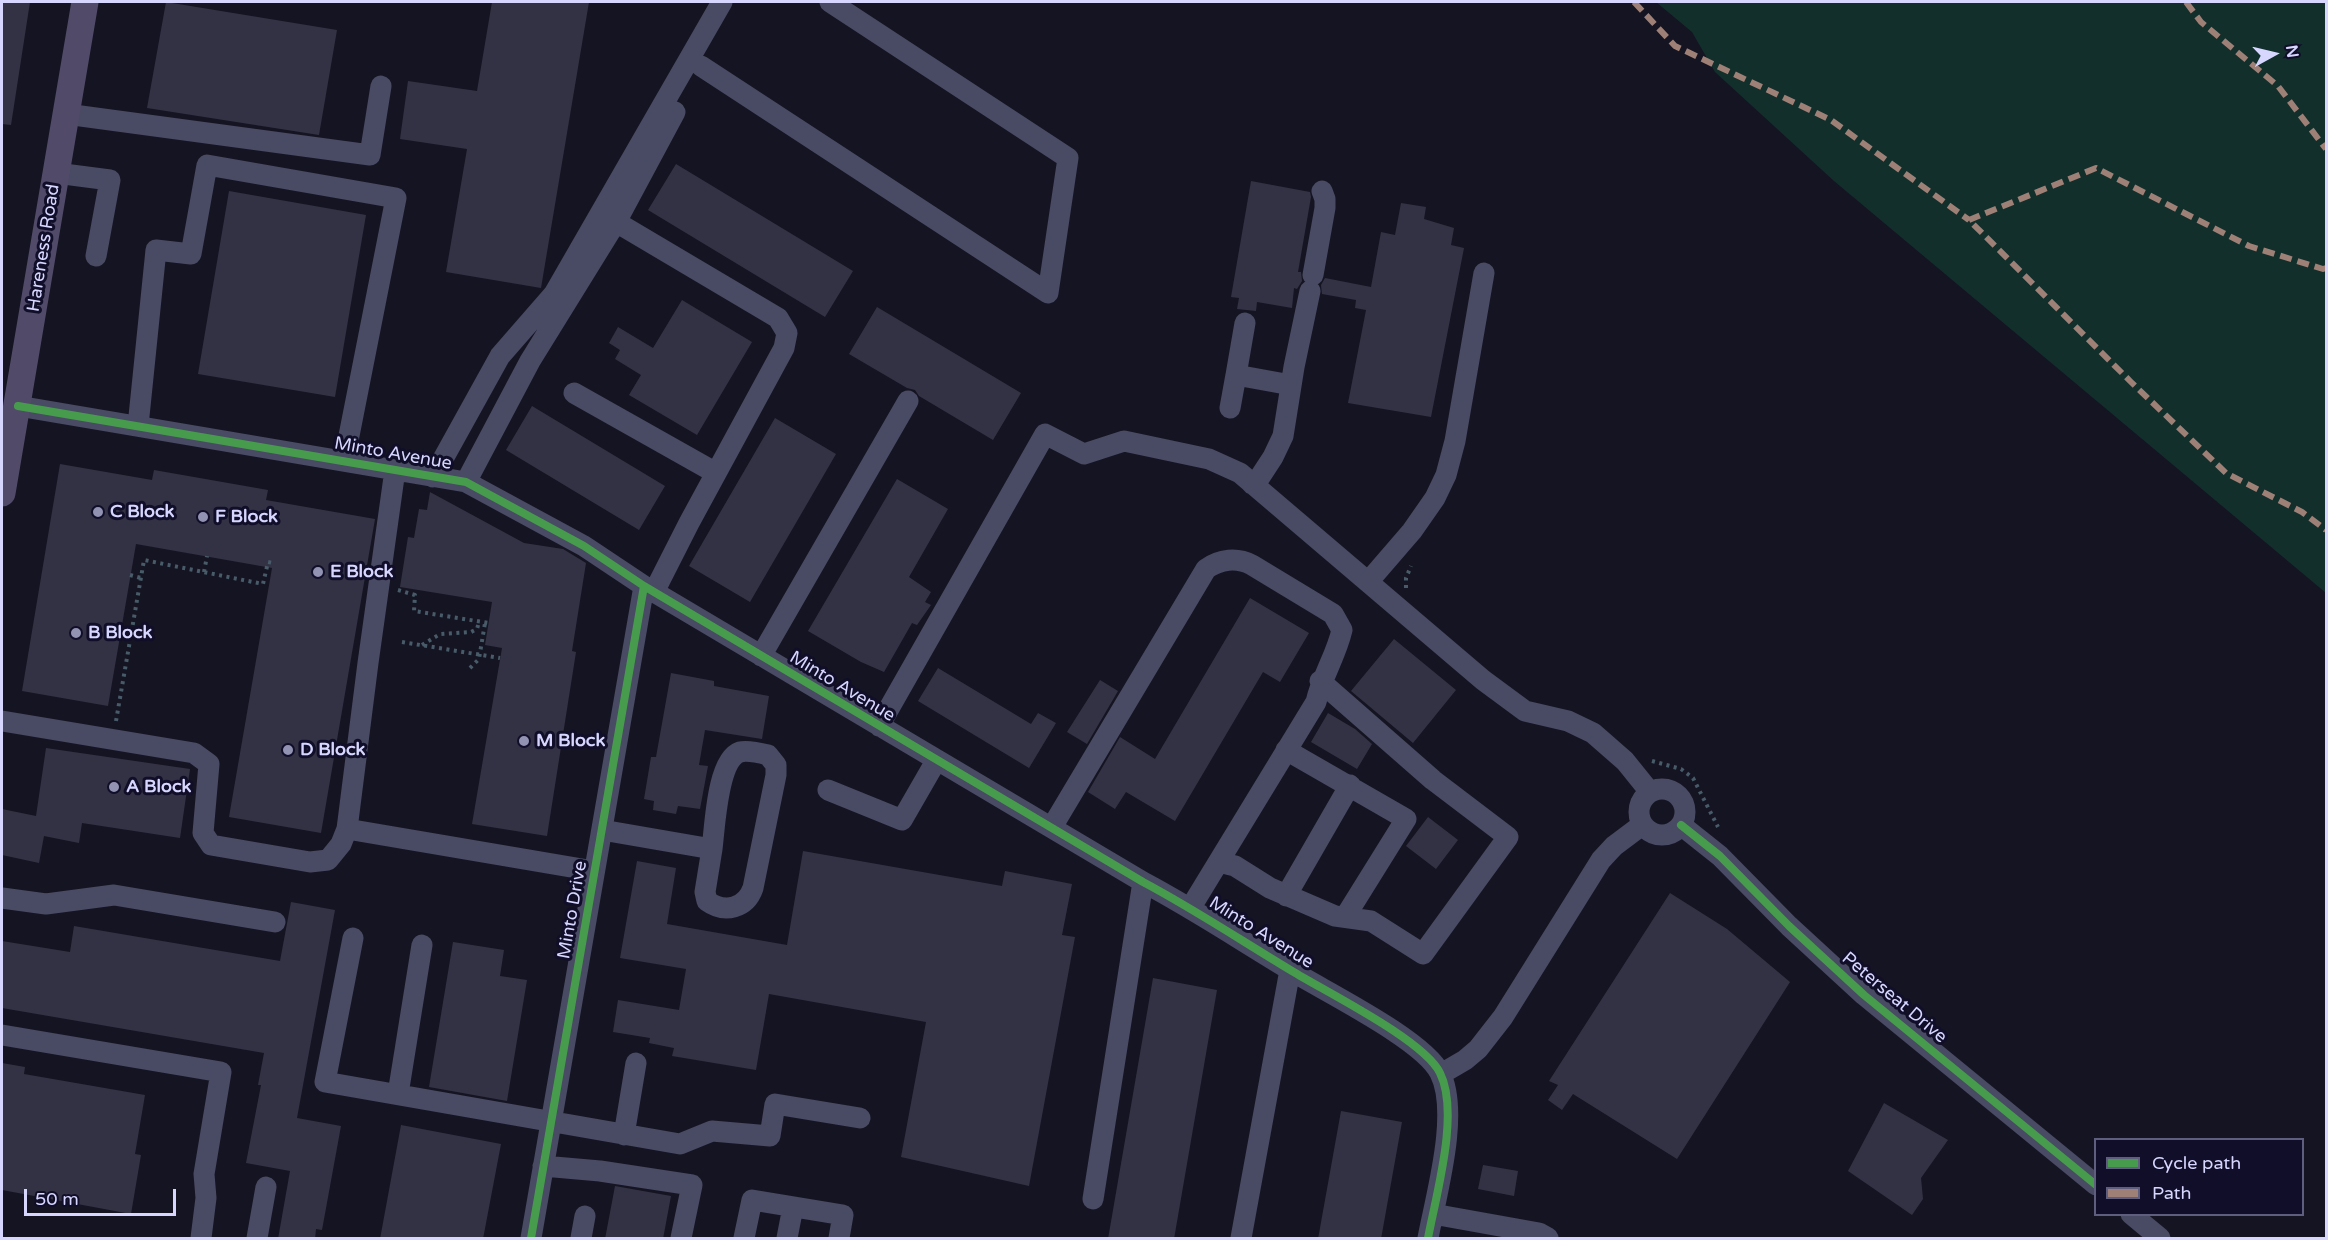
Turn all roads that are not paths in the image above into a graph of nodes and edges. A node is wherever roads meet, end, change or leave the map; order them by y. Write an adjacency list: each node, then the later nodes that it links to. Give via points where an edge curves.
1 (85, 2): 7 (main road, Hareness Road)
2 (723, 2): 24 (street, via 554,294 500,356)
3 (737, 2): 5 (street)
4 (830, 2): 5 (street, via 1068,158 1048,293)
5 (697, 73): 10 (street)
6 (381, 86): 7 (street, via 370,155)
7 (66, 114): 8 (main road, Hareness Road)
8 (57, 173): 11 (street, via 110,180); 18 (main road, Hareness Road)
9 (1322, 191): 15 (street, via 1325,208)
10 (616, 222): 23 (street, Minto Drive, via 778,318 787,333 784,348); 26 (street, via 530,361)
11 (96, 256)
12 (1484, 273): 28 (street, via 1446,475 1412,531)
13 (1245, 323): 14 (street)
14 (1236, 375): 15 (street); 19 (street)
15 (1291, 385): 25 (street, via 1279,448 1258,480)
16 (574, 393): 23 (street)
17 (908, 401): 30 (street)
18 (18, 406): 20 (street, Minto Avenue); 27 (main road, Hareness Road)
19 (1230, 408)
20 (138, 426): 21 (street, Minto Avenue); 21 (street, via 156,250 191,254 207,165 396,198)
21 (344, 461): 22 (street, Minto Avenue)
22 (395, 470): 24 (street, Minto Avenue); 42 (street)
23 (716, 473): 29 (street, Minto Drive)
24 (433, 477): 26 (street, Minto Avenue)
25 (1246, 478): 28 (street); 33 (street, via 1209,459 1124,441 1084,454 1045,434)
26 (466, 482): 29 (street, Minto Avenue, via 584,546)
27 (2, 494)
28 (1368, 582): 38 (street, via 1515,704 1593,733 1625,761)
29 (649, 589): 30 (street, Minto Avenue); 43 (street, Minto Drive)
30 (761, 656): 33 (street, Minto Avenue)
31 (1320, 681): 34 (street, via 1316,702); 41 (street, via 1338,648 1342,630 1333,614 1245,561 1214,563 1206,569); 51 (street, via 1433,780 1508,837 1423,954 1371,921)
32 (2, 721): 42 (street, via 194,753 209,764 203,833 211,845 310,862 328,860)
33 (879, 726): 35 (street, Minto Avenue)
34 (1286, 750): 36 (street); 45 (street)
35 (936, 761): 37 (street, via 902,820); 41 (street, Minto Avenue)
36 (1350, 785): 48 (street); 51 (street, via 1406,819)
37 (828, 790)
38 (1650, 792): 39 (street, via 1639,810); 40 (street, via 1665,789 1678,796 1685,810)
39 (1642, 825): 40 (street, via 1661,836); 58 (street, via 1601,860 1491,1033 1465,1060)
40 (1681, 825): 64 (street, Peterseat Drive, via 1720,856 1864,995)
41 (1052, 827): 47 (street, Minto Avenue)
42 (347, 829): 46 (street)
43 (602, 831): 44 (street); 46 (street, Minto Drive)
44 (712, 849): 44 (street, via 707,901 722,908 745,903 753,888 776,775 776,765 768,755 741,752 733,756 723,772)
45 (1219, 861): 48 (street); 50 (street)
46 (594, 871): 61 (street, Minto Drive)
47 (1143, 882): 50 (street, Minto Avenue); 66 (street)
48 (1286, 896): 51 (street)
49 (2, 898): 52 (street, via 46,904 114,895)
50 (1191, 908): 55 (street, Minto Avenue)
51 (1345, 918)
52 (275, 922)
53 (353, 938): 59 (street, via 325,1082)
54 (422, 945): 59 (street)
55 (1290, 970): 58 (street, Minto Avenue, via 1407,1040 1431,1058); 80 (street)
56 (2, 1035): 72 (street, via 221,1072 204,1174 206,1198)
57 (636, 1063): 62 (street)
58 (1441, 1074): 68 (street, Minto Avenue, via 1449,1107)
59 (398, 1094): 61 (street)
60 (860, 1118): 62 (street, via 775,1104 770,1136 712,1131 680,1144)
61 (551, 1120): 62 (street); 63 (street, Minto Drive)
62 (624, 1135)
63 (543, 1166): 74 (street, Minto Drive); 76 (street, via 692,1185)
64 (2094, 1183)
65 (266, 1187): 73 (street)
66 (1093, 1199)
67 (793, 1207): 77 (street, via 752,1200); 78 (street); 79 (street, via 843,1215)
68 (1433, 1214): 71 (street); 81 (street, Minto Avenue)
69 (585, 1216): 75 (street)
70 (2131, 1216): 82 (street)
71 (1542, 1237)
72 (201, 1239)
73 (257, 1239)
74 (531, 1239)
75 (581, 1239)
76 (681, 1239)
77 (744, 1239)
78 (787, 1239)
79 (839, 1239)
80 (1241, 1239)
81 (1428, 1239)
82 (2160, 1239)

